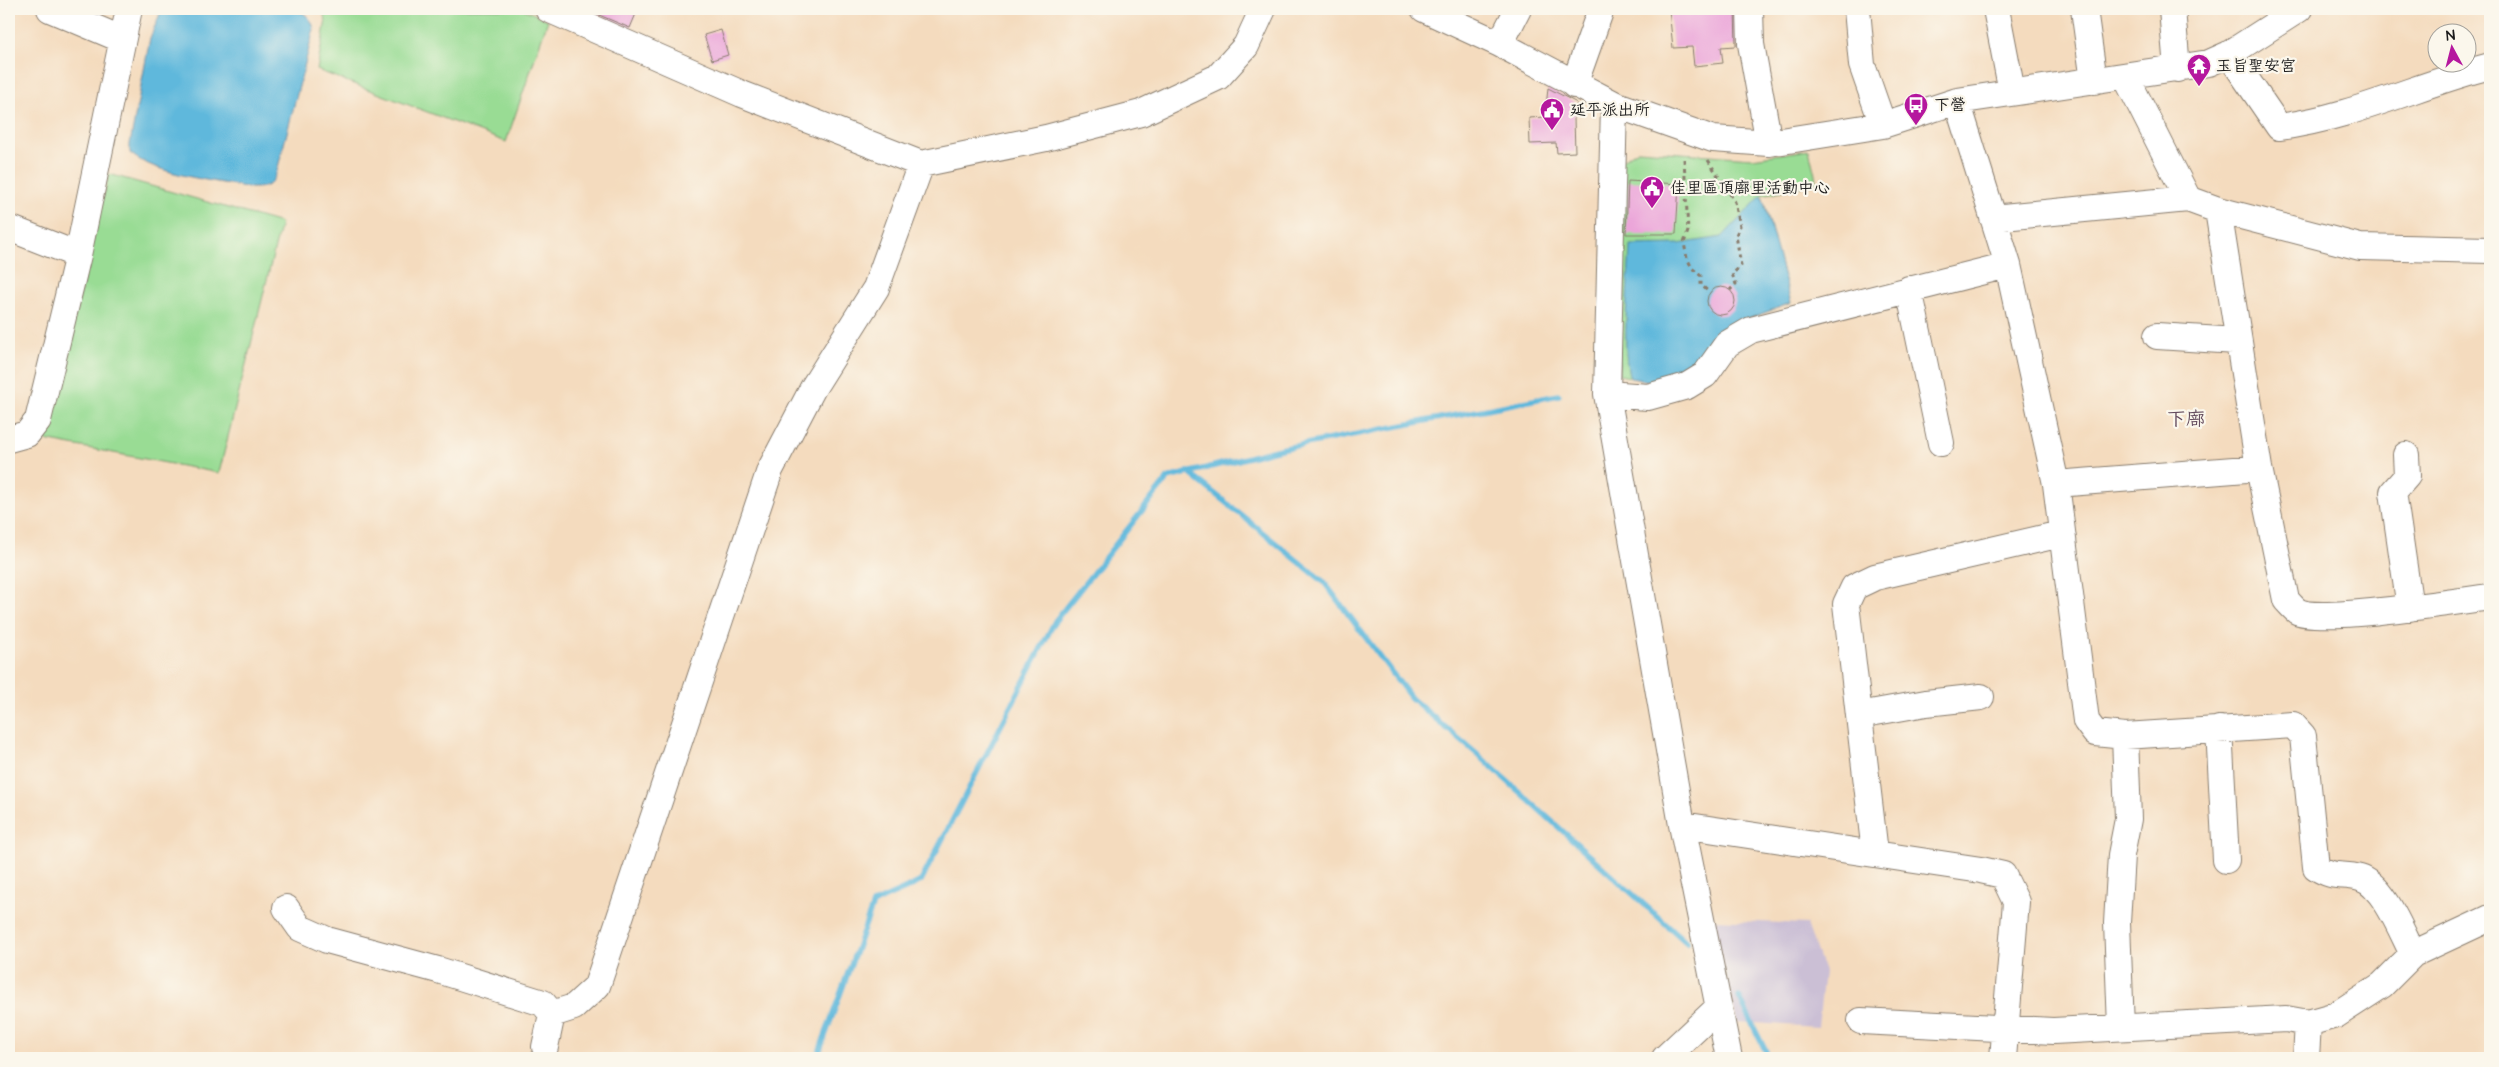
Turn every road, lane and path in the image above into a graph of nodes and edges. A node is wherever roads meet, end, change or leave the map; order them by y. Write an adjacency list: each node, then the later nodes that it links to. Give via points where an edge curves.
1 (50, 9): 14 (street)
2 (129, 9): 14 (street)
3 (548, 9): 29 (street, via 742,94)
4 (1263, 9): 29 (street, via 1246,46 1218,76 1141,113 1046,138)
5 (1424, 9): 15 (street)
6 (1518, 9): 15 (street)
7 (1601, 9): 21 (street)
8 (1750, 9): 26 (street, via 1752,44)
9 (1857, 9): 25 (street, via 1862,65)
10 (1996, 9): 22 (street)
11 (2084, 9): 20 (street)
12 (2172, 9): 18 (street)
13 (2292, 11): 16 (street)
14 (121, 39): 35 (street)
15 (1500, 44): 21 (street)
16 (2229, 54): 17 (street, via 2279,127 2312,123); 18 (street, via 2209,63)
17 (2490, 66)
18 (2178, 69): 19 (street)
19 (2126, 77): 20 (street); 30 (street)
20 (2094, 81): 22 (street)
21 (1574, 85): 24 (street)
22 (2012, 92): 23 (street)
23 (1957, 101): 25 (street); 32 (street)
24 (1614, 104): 26 (street, via 1713,139); 42 (street)
25 (1883, 125): 26 (street)
26 (1769, 143)
27 (1684, 159): 39 (path, via 1688,231 1684,243 1692,268 1700,276 1701,285)
28 (1708, 160): 38 (path, via 1735,202 1739,219 1736,235 1741,266 1732,274 1736,284)
29 (921, 164): 62 (street, via 876,288 813,388 770,470 597,986 574,1007)
30 (2188, 199): 31 (street); 32 (street)
31 (2218, 210): 34 (street, via 2360,247); 41 (street)
32 (1994, 218): 36 (street)
33 (9, 228): 35 (street)
34 (2490, 250)
35 (78, 255): 43 (street, via 38,420 27,434)
36 (2008, 265): 37 (street); 47 (street)
37 (1909, 289): 42 (street, via 1752,330 1727,344 1705,375 1686,386 1648,397); 44 (street)
38 (1730, 290)
39 (1710, 293)
40 (2157, 336): 41 (street)
41 (2237, 341): 46 (street)
42 (1607, 394): 55 (street)
43 (9, 439)
44 (1941, 443)
45 (2406, 455): 50 (street, via 2407,476 2394,492)
46 (2259, 468): 47 (street); 50 (street, via 2286,600 2292,606 2298,611 2322,614)
47 (2056, 484): 48 (street)
48 (2061, 534): 52 (street, via 1875,577 1854,587 1846,604); 54 (street, via 2086,721 2095,733)
49 (2490, 597): 50 (street)
50 (2410, 608)
51 (1981, 697): 52 (street, via 1926,702)
52 (1859, 715): 56 (street)
53 (2219, 729): 54 (street); 57 (street); 60 (street, via 2293,725 2304,736 2316,867 2328,875 2361,878 2372,884 2385,900)
54 (2125, 736): 65 (street, via 2128,820 2121,855 2117,923)
55 (1682, 825): 56 (street); 61 (street)
56 (1875, 853): 66 (street, via 2003,875 2016,902)
57 (2226, 860)
58 (286, 908): 62 (street, via 300,928 327,940 543,1003)
59 (2490, 918): 60 (street)
60 (2413, 954): 64 (street, via 2382,985 2367,995 2336,1015)
61 (1719, 1007): 68 (street); 69 (street)
62 (552, 1014): 67 (street)
63 (1861, 1021): 66 (street)
64 (2308, 1022): 65 (street, via 2286,1019); 71 (street)
65 (2121, 1027): 66 (street, via 2053,1031)
66 (2004, 1029): 70 (street)
67 (545, 1047)
68 (1665, 1058)
69 (1729, 1058)
70 (2003, 1058)
71 (2306, 1058)

